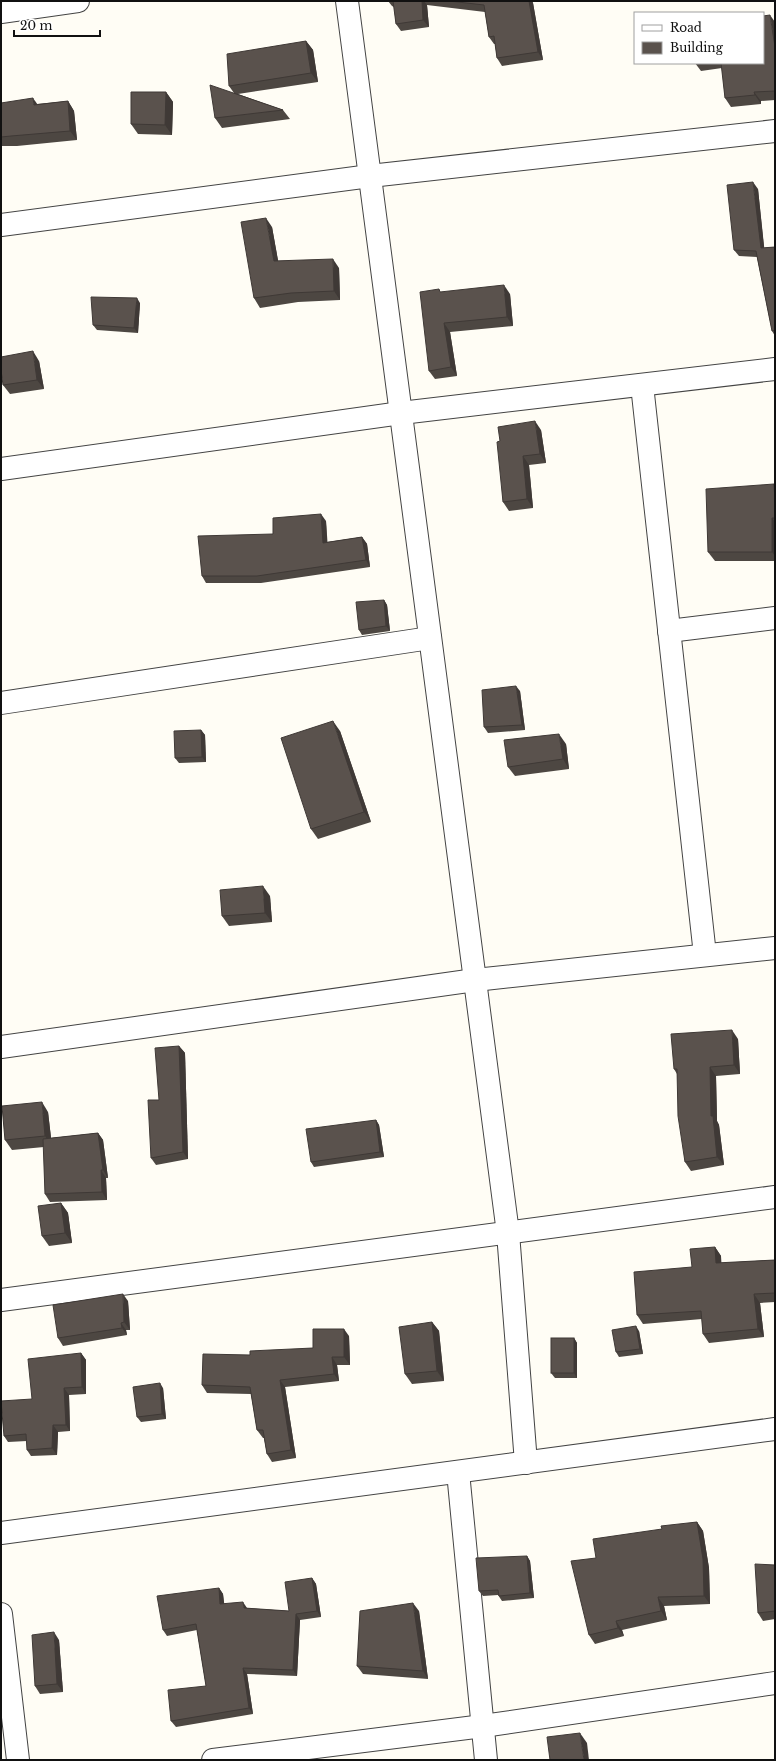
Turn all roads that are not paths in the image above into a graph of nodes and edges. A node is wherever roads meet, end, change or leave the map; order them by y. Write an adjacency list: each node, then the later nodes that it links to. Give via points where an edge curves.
1 (78, 1): 3 (street)
2 (347, 1): 5 (street)
3 (1, 12)
4 (775, 131): 5 (street)
5 (370, 176): 6 (street); 9 (street)
6 (1, 225)
7 (775, 370): 8 (street)
8 (642, 385): 9 (street); 12 (street)
9 (401, 413): 10 (street); 13 (street)
10 (1, 469)
11 (775, 618): 12 (street)
12 (669, 631): 16 (street)
13 (430, 638): 14 (street); 17 (street)
14 (1, 703)
15 (775, 948): 16 (street)
16 (706, 955): 17 (street)
17 (475, 980): 18 (street); 20 (street)
18 (1, 1047)
19 (775, 1197): 20 (street)
20 (508, 1233): 21 (street); 23 (street)
21 (1, 1300)
22 (775, 1429): 23 (street)
23 (526, 1462): 24 (street)
24 (458, 1472): 25 (street); 28 (street)
25 (1, 1533)
26 (1, 1614): 29 (street)
27 (775, 1683): 28 (street)
28 (483, 1726): 30 (street); 31 (street)
29 (18, 1760)
30 (213, 1760)
31 (486, 1760)

